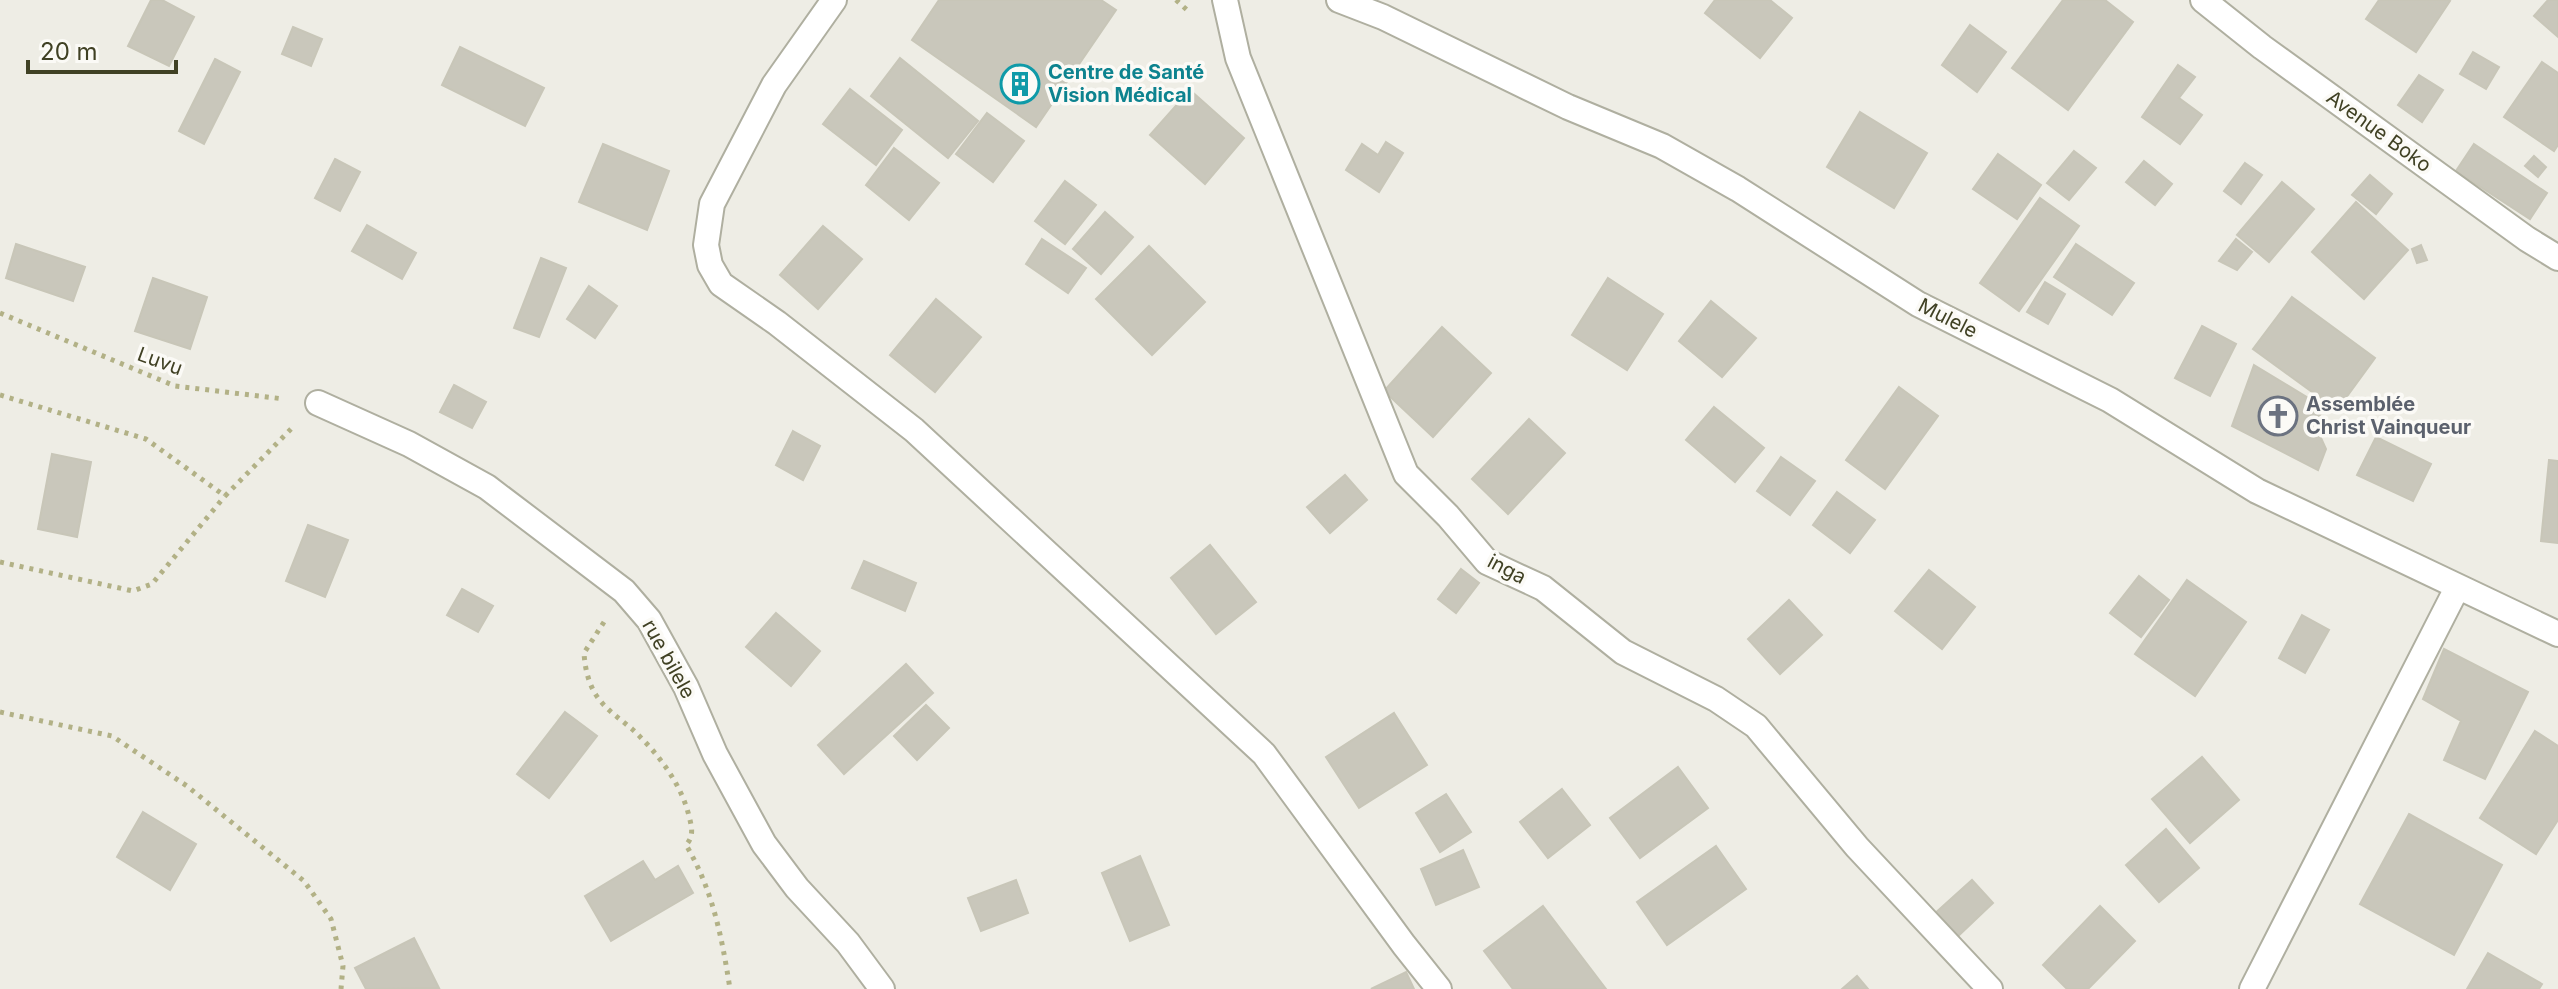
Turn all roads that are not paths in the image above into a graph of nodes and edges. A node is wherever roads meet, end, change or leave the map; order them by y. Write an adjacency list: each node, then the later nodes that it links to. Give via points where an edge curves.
1 (834, 0): 10 (street, via 774,85 712,204 706,245 721,284 914,430 1264,754)
2 (1225, 0): 11 (street, inga, via 1238,58 1406,474 1487,562 1543,588 1623,652 1716,699 1756,726 1857,847)
3 (1339, 0): 7 (street, Mulele, via 1662,146 1918,304 2110,400 2257,491)
4 (2203, 0): 5 (street, Avenue Boko)
5 (2558, 258)
6 (318, 403): 9 (street, rue bilele, via 487,487 624,591 649,620 679,674 764,844)
7 (2457, 588): 8 (street, Mulele); 12 (street)
8 (2558, 634)
9 (882, 989)
10 (1439, 989)
11 (1990, 989)
12 (2252, 989)

